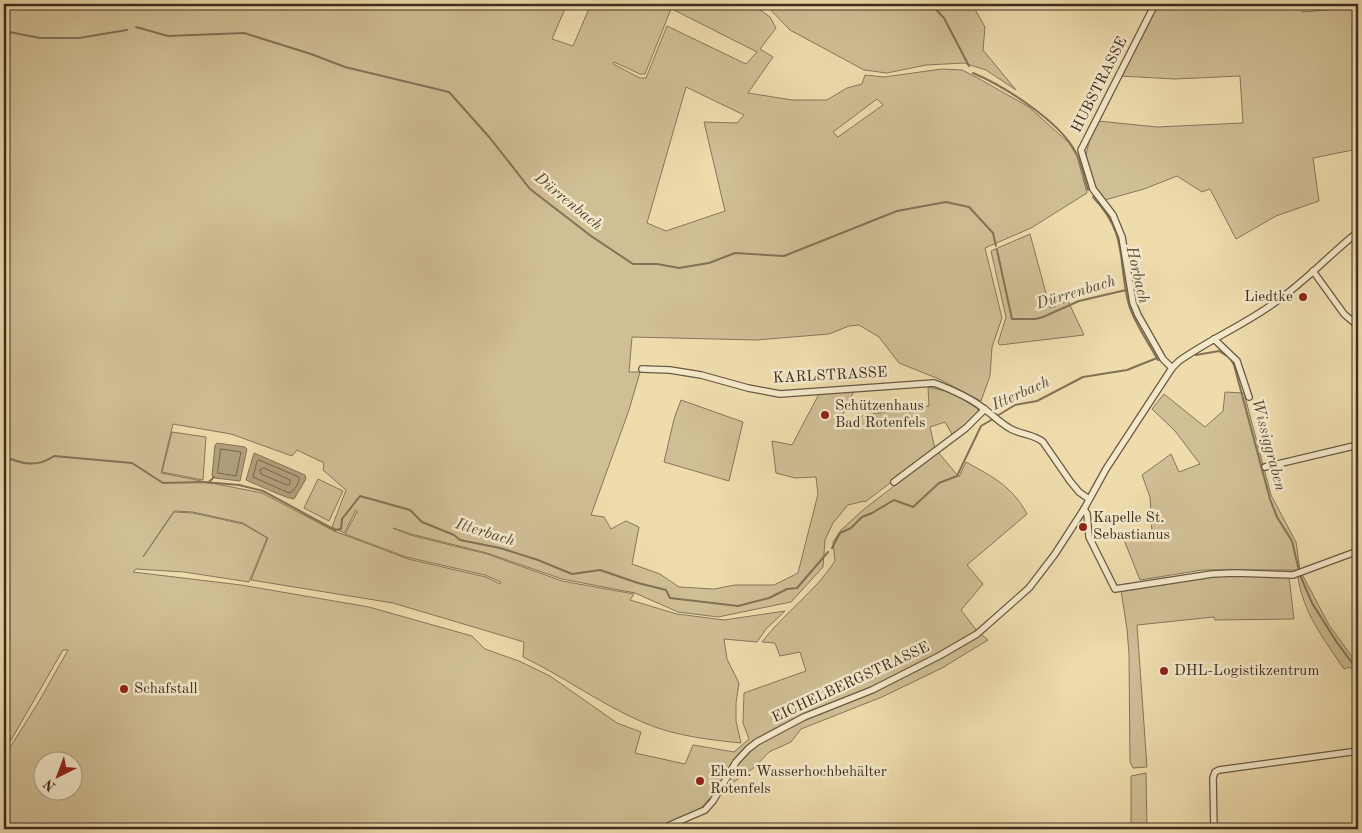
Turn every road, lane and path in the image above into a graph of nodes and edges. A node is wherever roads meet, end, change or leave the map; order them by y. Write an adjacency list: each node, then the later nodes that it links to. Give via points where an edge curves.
1 (1155, 4): 6 (street, HUBSTRASSE, via 1081,150 1093,189 1113,215 1122,237 1138,315 1163,360)
2 (1358, 232): 3 (street, EICHELBERGSTRASSE)
3 (1312, 271): 4 (street, via 1344,314); 5 (street, EICHELBERGSTRASSE, via 1274,303)
4 (1358, 326)
5 (1214, 339): 6 (street, EICHELBERGSTRASSE); 8 (street, via 1237,361)
6 (1172, 368): 13 (street, EICHELBERGSTRASSE)
7 (642, 369): 9 (street, KARLSTRASSE, via 701,374 780,394 934,383)
8 (1249, 397)
9 (985, 409): 12 (street, via 966,428); 13 (street, KARLSTRASSE, via 1013,430 1036,436 1044,442 1075,486)
10 (1358, 445): 11 (street)
11 (1266, 467)
12 (894, 482)
13 (1089, 498): 14 (street, EICHELBERGSTRASSE)
14 (1084, 509): 15 (street, via 1089,537 1115,589 1212,574 1293,575); 17 (street, EICHELBERGSTRASSE, via 1029,588 977,634 872,690 781,729 748,749 705,810)
15 (1358, 551)
16 (1358, 751): 18 (street, via 1223,768 1215,772)
17 (661, 829)
18 (1214, 829)

